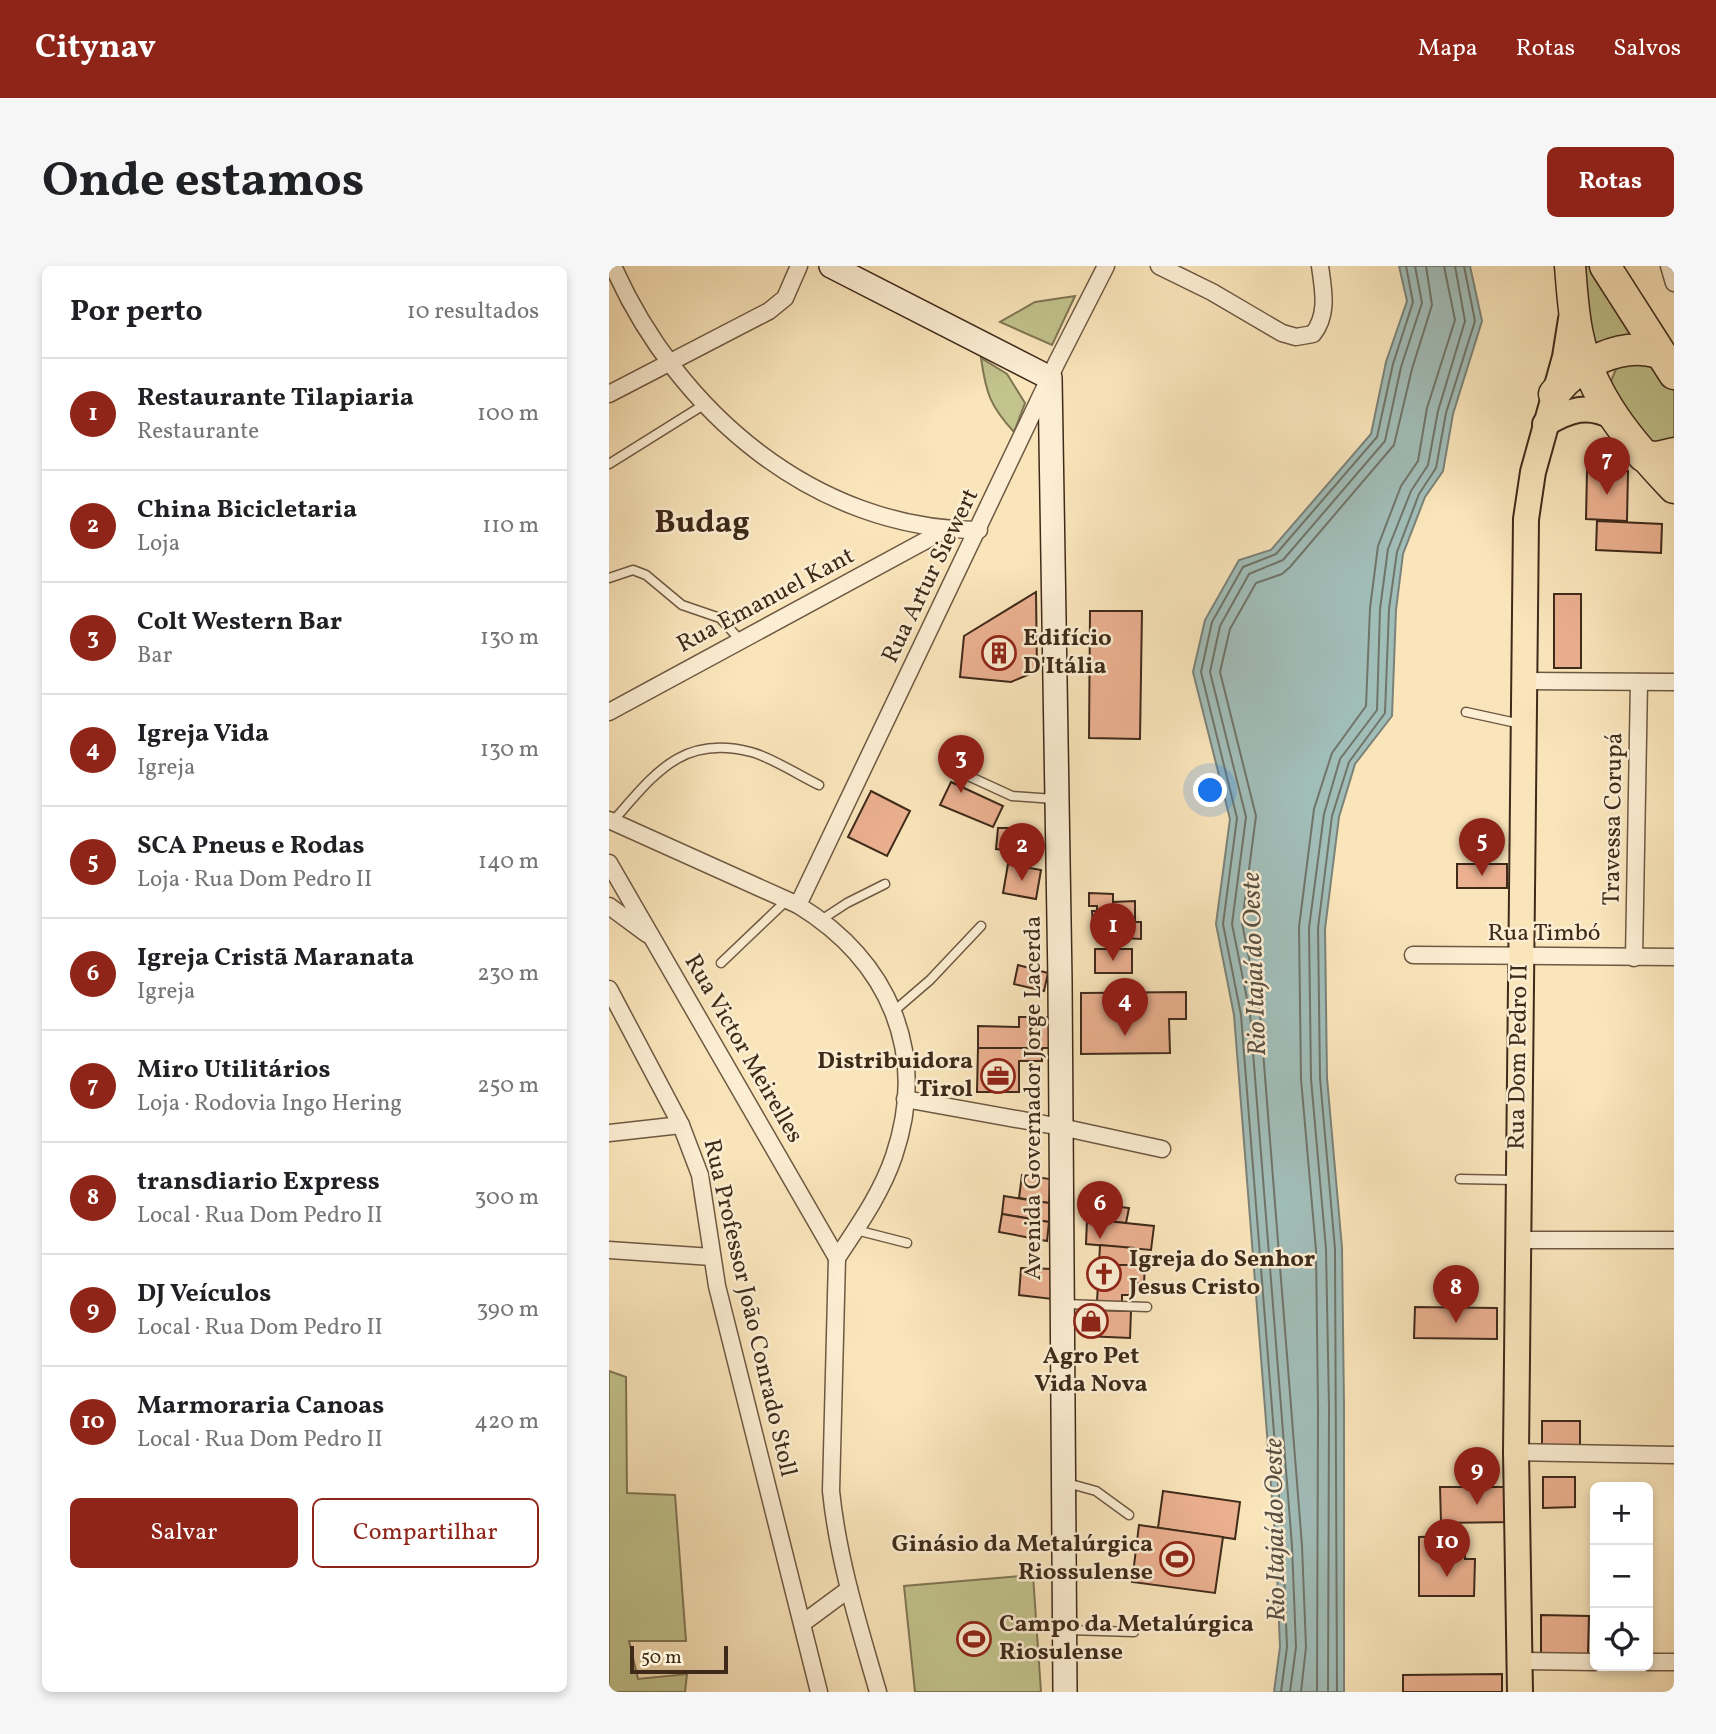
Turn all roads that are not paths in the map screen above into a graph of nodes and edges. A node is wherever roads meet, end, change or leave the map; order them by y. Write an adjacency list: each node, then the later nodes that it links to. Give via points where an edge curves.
1 (613, 266): 13 (street, via 630,304)
2 (799, 266): 13 (street, via 792,286 778,304)
3 (831, 266): 16 (main road)
4 (1106, 266): 16 (street, Rua Artur Siewert)
5 (1159, 266): 6 (street, via 1296,337 1313,334 1319,326 1324,300)
6 (1320, 266)
7 (1570, 266): 11 (highway)
8 (1605, 266): 14 (highway)
9 (1669, 266): 10 (street)
10 (1674, 283)
11 (1572, 301): 15 (highway); 18 (main road, Rua Dom Pedro II, via 1569,340)
12 (1625, 351): 14 (highway, via 1637,349); 15 (highway); 20 (highway, via 1608,372)
13 (669, 362): 17 (street); 19 (street)
14 (1667, 364)
15 (1586, 365): 18 (highway); 20 (highway)
16 (1050, 378): 27 (street, Rua Artur Siewert); 38 (main road, Avenida Governador Jorge Lacerda)
17 (609, 394)
18 (1554, 394): 21 (main road, Rua Dom Pedro II)
19 (705, 404): 24 (lane); 26 (street, via 765,458 833,499 887,518)
20 (1608, 408): 21 (main road, via 1571,410); 23 (highway)
21 (1545, 424): 30 (main road, Rua Dom Pedro II, via 1526,519)
22 (1674, 453): 23 (highway)
23 (1643, 456): 25 (highway)
24 (609, 464)
25 (1674, 488)
26 (945, 530): 27 (street); 29 (street, Rua Emanuel Kant)
27 (979, 530): 42 (street, Rua Artur Siewert)
28 (609, 578): 29 (lane, via 633,570 646,575 682,605 720,618)
29 (741, 640): 33 (street, Rua Emanuel Kant)
30 (1525, 681): 31 (street); 35 (main road, Rua Dom Pedro II)
31 (1639, 682): 32 (street); 50 (street, Travessa Corupá)
32 (1674, 682)
33 (609, 712)
34 (1466, 712): 35 (lane)
35 (1524, 725): 48 (main road, Rua Dom Pedro II)
36 (951, 768): 38 (lane, via 1012,796)
37 (820, 785): 39 (lane, via 753,752 707,747 676,757)
38 (1057, 799): 58 (main road, Avenida Governador Jorge Lacerda)
39 (611, 821): 42 (street)
40 (609, 863): 46 (street, Rua Victor Meirelles)
41 (885, 884): 44 (lane)
42 (792, 902): 44 (street); 51 (lane)
43 (609, 906): 46 (street)
44 (821, 920): 53 (street, via 868,967)
45 (981, 926): 53 (lane)
46 (654, 940): 69 (street, Rua Victor Meirelles)
47 (1413, 955): 48 (street, Rua Timbó)
48 (1520, 957): 50 (street, Rua Timbó); 62 (main road, Rua Dom Pedro II)
49 (1674, 957): 50 (street, Rua Timbó)
50 (1634, 958)
51 (721, 964)
52 (609, 989): 54 (street, Rua Professor João Conrado Stoll)
53 (894, 1011): 56 (street, via 906,1068)
54 (626, 1020): 55 (street); 57 (street, Rua Professor João Conrado Stoll)
55 (609, 1022)
56 (905, 1099): 58 (street); 63 (street, via 894,1155)
57 (681, 1125): 59 (street); 68 (street, Rua Professor João Conrado Stoll, via 699,1175)
58 (1061, 1127): 60 (street); 70 (main road, Avenida Governador Jorge Lacerda)
59 (609, 1133)
60 (1162, 1149)
61 (1460, 1179): 62 (lane)
62 (1518, 1180): 64 (main road, Rua Dom Pedro II)
63 (855, 1230): 66 (lane); 69 (street)
64 (1517, 1240): 65 (street); 72 (main road, Rua Dom Pedro II)
65 (1674, 1240)
66 (907, 1243)
67 (609, 1250): 68 (street)
68 (712, 1258): 77 (street, Rua Professor João Conrado Stoll)
69 (837, 1258): 76 (street, via 831,1492)
70 (1062, 1304): 71 (lane); 74 (main road, Avenida Governador Jorge Lacerda)
71 (1147, 1307)
72 (1516, 1452): 73 (street); 80 (main road, Rua Dom Pedro II)
73 (1674, 1455)
74 (1063, 1483): 75 (lane, via 1096,1491); 78 (main road, Avenida Governador Jorge Lacerda)
75 (1129, 1515)
76 (849, 1590): 77 (street); 85 (street)
77 (803, 1623): 84 (street, Rua Professor João Conrado Stoll)
78 (1065, 1630): 79 (lane); 86 (main road, Avenida Governador Jorge Lacerda)
79 (1134, 1632)
80 (1519, 1661): 81 (street); 87 (main road, Rua Dom Pedro II)
81 (1590, 1662)
82 (1653, 1662): 83 (street)
83 (1674, 1662)
84 (819, 1692)
85 (878, 1692)
86 (1065, 1692)
87 (1520, 1692)

